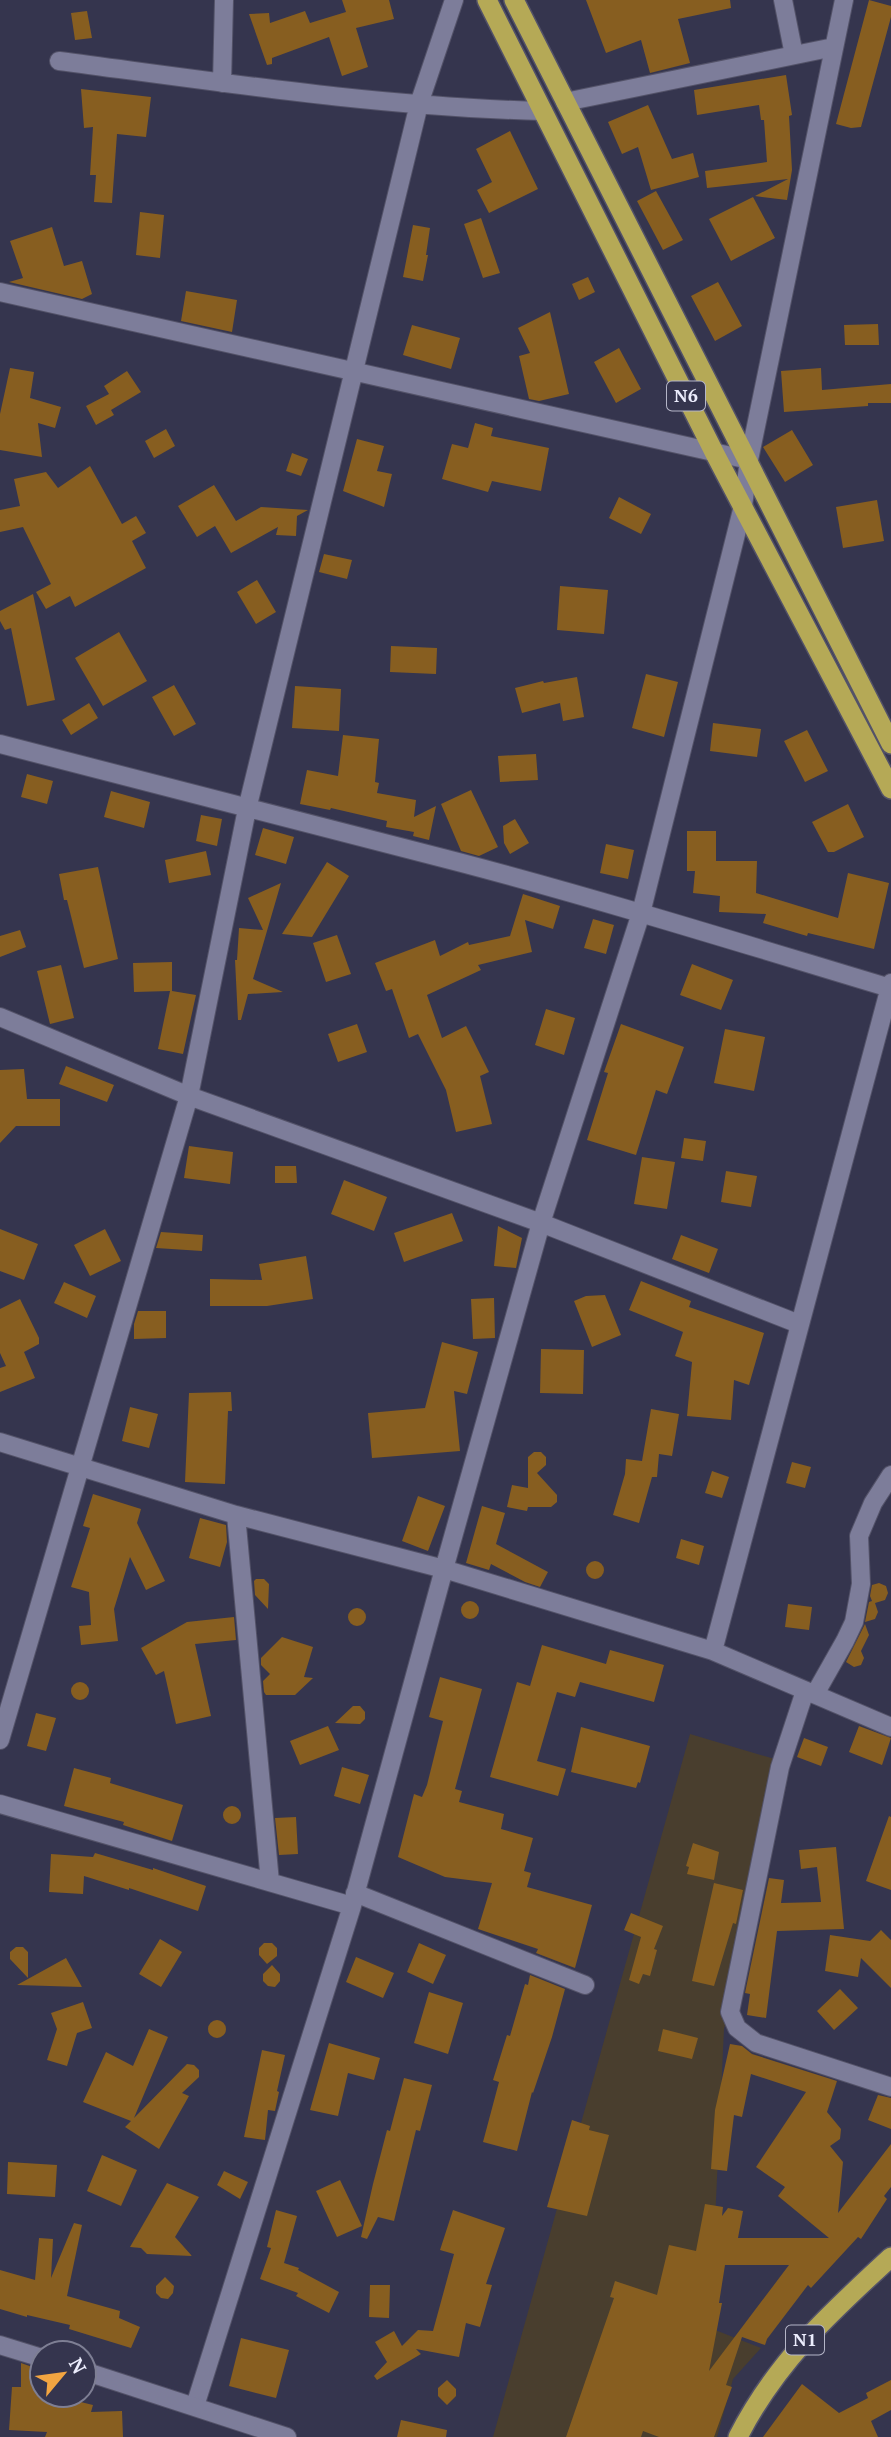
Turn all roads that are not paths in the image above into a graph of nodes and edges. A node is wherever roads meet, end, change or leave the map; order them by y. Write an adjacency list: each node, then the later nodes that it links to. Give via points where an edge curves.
1 (224, 0): 10 (street)
2 (454, 0): 12 (street)
3 (487, 0): 13 (highway, N6)
4 (514, 0): 11 (highway, N6)
5 (783, 0): 8 (street)
6 (844, 0): 7 (street)
7 (834, 47): 8 (street); 17 (street)
8 (794, 55): 11 (street)
9 (59, 61): 10 (street)
10 (222, 83): 12 (street)
11 (565, 102): 17 (highway, N6)
12 (419, 104): 13 (street); 15 (street)
13 (543, 111): 16 (highway, N6)
14 (0, 292): 15 (street)
15 (354, 373): 16 (street); 22 (street)
16 (715, 454): 17 (street); 18 (highway, N6)
17 (749, 460): 18 (street); 20 (highway, N6)
18 (743, 506): 21 (highway, N6); 23 (street)
19 (0, 744): 22 (street)
20 (891, 744)
21 (891, 789)
22 (247, 809): 23 (street); 26 (street)
23 (641, 913): 24 (street); 27 (street)
24 (890, 985): 28 (street)
25 (0, 1017): 26 (street)
26 (189, 1096): 27 (street); 30 (street)
27 (541, 1223): 28 (street); 33 (street)
28 (799, 1324): 34 (street)
29 (0, 1442): 30 (street)
30 (81, 1469): 32 (street); 37 (street)
31 (891, 1475): 35 (street, via 859,1536 862,1584 854,1622)
32 (236, 1516): 33 (street); 39 (street)
33 (444, 1569): 34 (street); 40 (street)
34 (713, 1651): 35 (street)
35 (810, 1692): 36 (street); 42 (street, via 780,1767 730,2012 737,2028 756,2043)
36 (891, 1727)
37 (0, 1740)
38 (0, 1804): 39 (street)
39 (270, 1882): 40 (street)
40 (354, 1899): 41 (street); 47 (street)
41 (585, 1985)
42 (891, 2087)
43 (891, 2257): 49 (highway, N1, via 824,2319 789,2359 759,2397)
44 (0, 2345): 45 (street)
45 (28, 2354)
46 (98, 2375): 47 (street)
47 (195, 2406): 48 (street)
48 (288, 2437)
49 (738, 2437)

